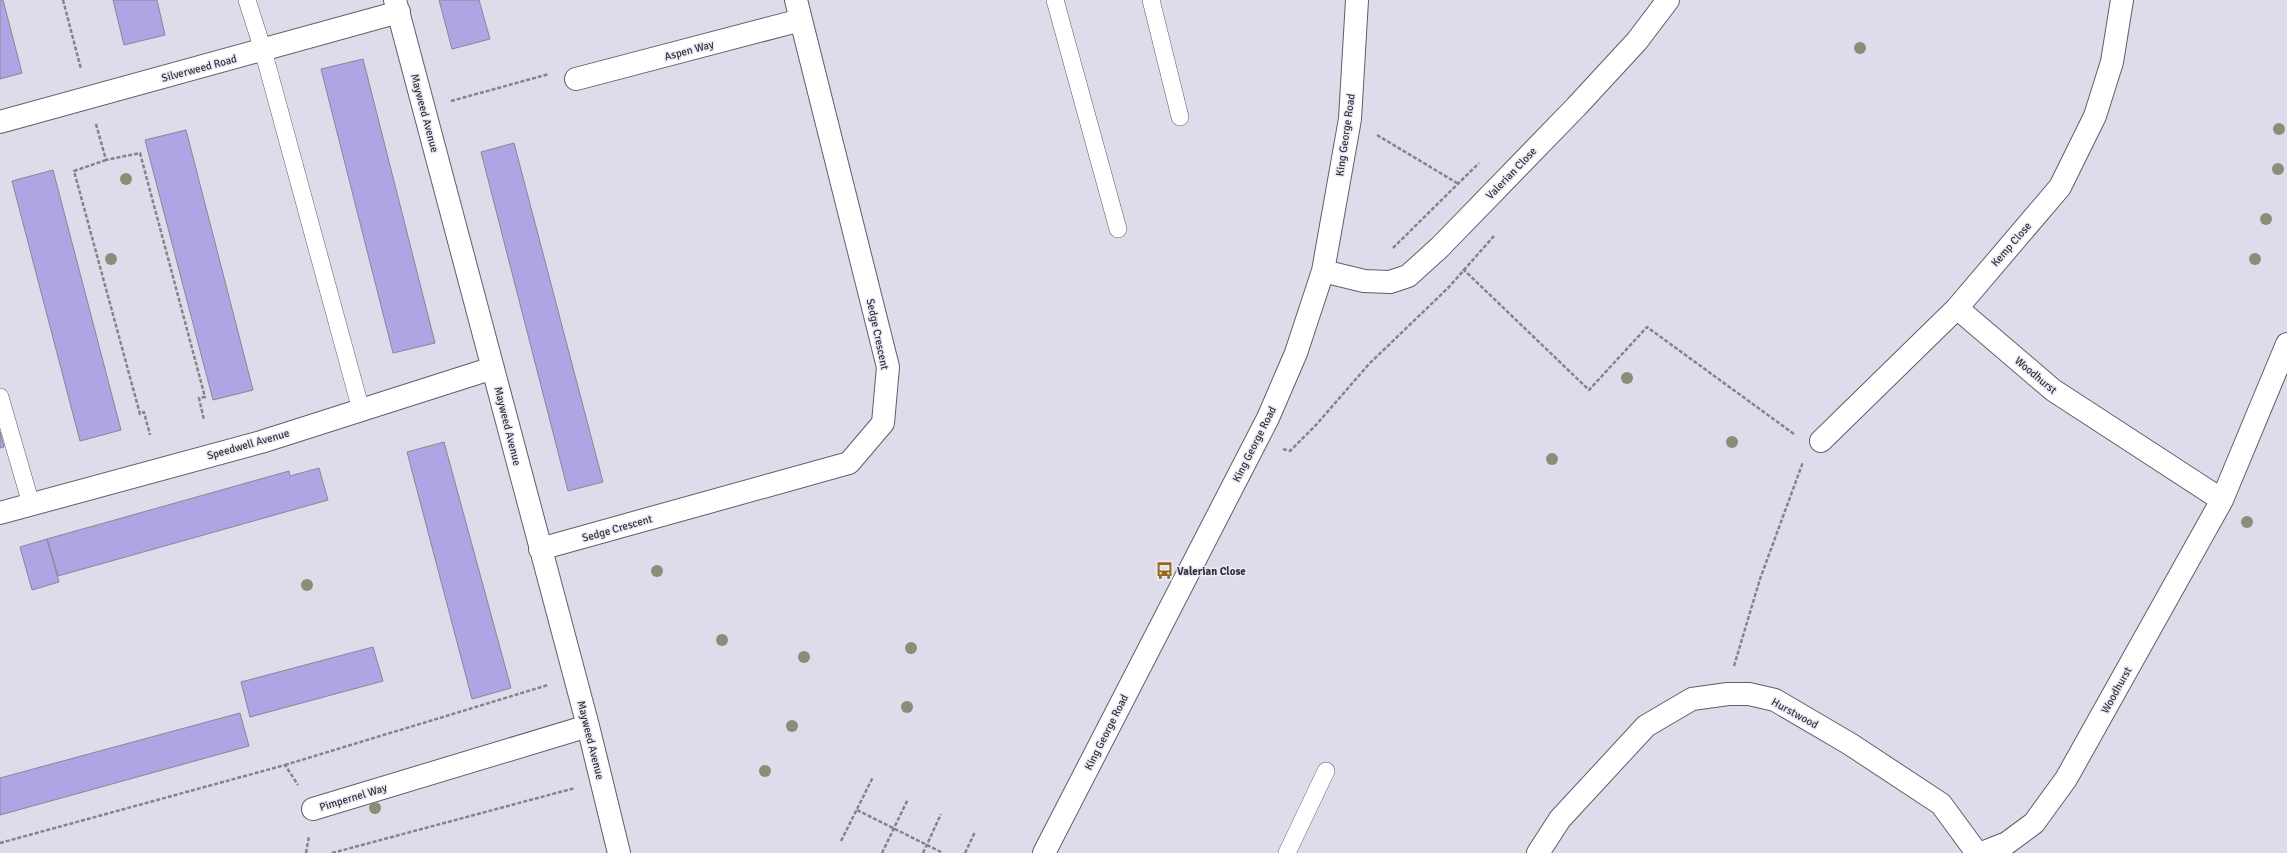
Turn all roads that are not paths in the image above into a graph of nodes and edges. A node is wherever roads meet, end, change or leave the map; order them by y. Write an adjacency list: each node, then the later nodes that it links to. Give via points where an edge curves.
1 (247, 0): 9 (lane)
2 (1055, 0): 13 (lane)
3 (1151, 0): 11 (lane)
4 (1357, 0): 14 (street, King George Road, via 1350,119)
5 (1668, 0): 14 (street, Valerian Close, via 1637,41 1597,84 1408,276 1390,282 1364,281)
6 (2122, 0): 15 (street, Kemp Close, via 2112,62 2095,116 2060,187)
7 (397, 6): 9 (street, Silverweed Road); 17 (street, Mayweed Avenue)
8 (799, 10): 10 (street, Aspen Way); 24 (street, Sedge Crescent, via 888,367 883,422 849,463)
9 (263, 50): 12 (street, Silverweed Road); 19 (lane)
10 (576, 79)
11 (1180, 117)
12 (0, 122)
13 (1118, 229)
14 (1323, 271): 29 (street, King George Road, via 1296,353 1268,418)
15 (1957, 308): 20 (street, Kemp Close); 21 (street, Woodhurst, via 2053,390)
16 (2287, 344): 21 (street, Woodhurst)
17 (493, 368): 19 (street, Speedwell Avenue); 24 (street, Mayweed Avenue)
18 (0, 396): 22 (lane)
19 (361, 410): 22 (street, Speedwell Avenue, via 261,442)
20 (1815, 443)
21 (2222, 500): 33 (street, Woodhurst, via 2066,779 2034,823 2007,843)
22 (32, 504): 23 (street, Speedwell Avenue)
23 (0, 513)
24 (540, 549): 25 (street, Mayweed Avenue)
25 (588, 726): 27 (street, Pimpernel Way); 28 (street, Mayweed Avenue)
26 (1326, 771): 30 (lane)
27 (313, 809)
28 (619, 853)
29 (1044, 853)
30 (1287, 853)
31 (1538, 853): 32 (street, Hurstwood, via 1560,819 1646,726 1692,699 1728,694 1749,694 1775,700 1850,744 1941,804)
32 (1977, 853)
33 (1982, 853)

